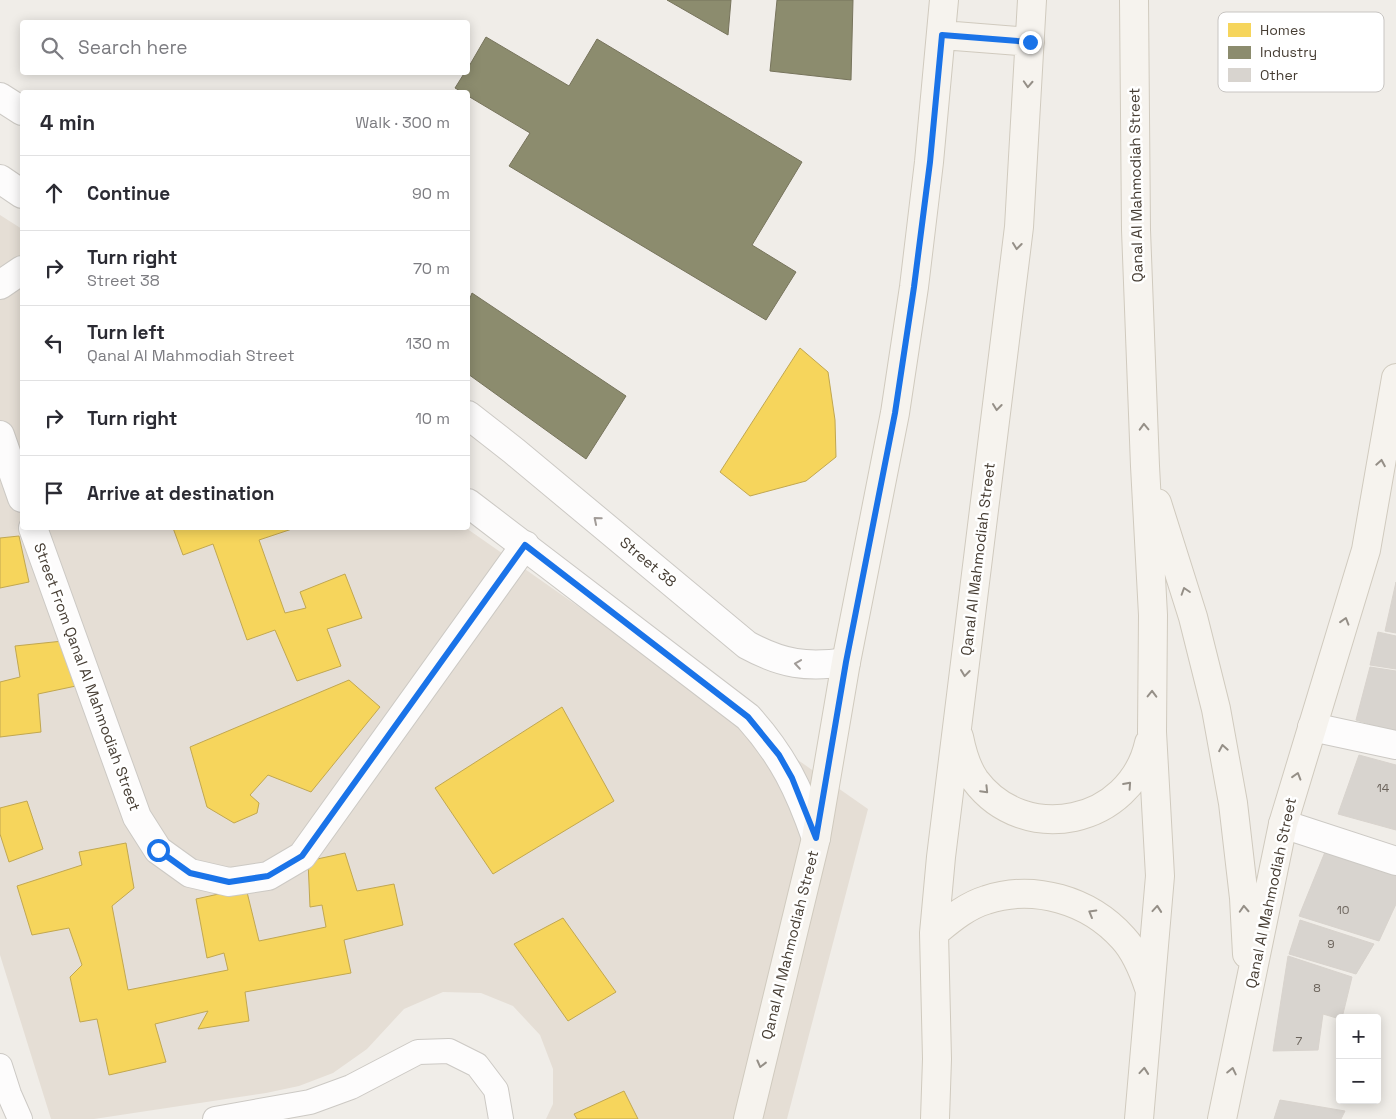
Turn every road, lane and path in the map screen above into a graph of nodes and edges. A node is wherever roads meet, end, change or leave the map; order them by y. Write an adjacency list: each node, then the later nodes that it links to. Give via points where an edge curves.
1 (944, 0): 4 (main road, Qanal Al Mahmodiah Street)
2 (1032, 0): 5 (main road, Qanal Al Mahmodiah Street)
3 (1134, 0): 15 (main road, Qanal Al Mahmodiah Street, one-way to 3, via 1136,230)
4 (942, 35): 5 (main road); 20 (main road, Qanal Al Mahmodiah Street, via 914,287 896,403)
5 (1030, 42): 22 (main road, Qanal Al Mahmodiah Street, one-way to 22, via 1019,227)
6 (0, 97): 7 (street)
7 (20, 110)
8 (0, 179): 9 (street)
9 (20, 193)
10 (20, 271): 11 (street)
11 (0, 285)
12 (1396, 378): 21 (main road, Qanal Al Mahmodiah Street, one-way to 12, via 1366,550)
13 (470, 417): 20 (street, Street 38, one-way to 13, via 826,665 785,662 747,645)
14 (0, 435): 16 (street)
15 (1145, 466): 23 (main road, Qanal Al Mahmodiah Street, one-way to 15, via 1153,615); 30 (main road, one-way to 15, via 1244,898 1234,813 1216,709 1193,616)
16 (20, 492)
17 (470, 504): 19 (street)
18 (34, 530): 19 (street, Street From Qanal Al Mahmodiah Street, via 136,817 158,850 190,873 229,882 268,876 302,856)
19 (525, 545): 26 (street, via 748,717 792,778)
20 (846, 662): 26 (main road, Qanal Al Mahmodiah Street)
21 (1312, 727): 24 (street); 25 (main road, Qanal Al Mahmodiah Street, one-way to 21)
22 (957, 731): 23 (main road, one-way to 23, via 963,757 975,780 993,798 1016,812 1041,819 1067,819 1093,812 1115,799 1133,780 1146,757); 28 (main road, Qanal Al Mahmodiah Street)
23 (1152, 732): 29 (main road, Qanal Al Mahmodiah Street, one-way to 23, via 1160,876)
24 (1396, 745)
25 (1283, 824): 27 (street); 30 (main road, Qanal Al Mahmodiah Street)
26 (816, 838): 35 (main road, Qanal Al Mahmodiah Street, one-way to 35)
27 (1396, 861)
28 (934, 933): 29 (main road, one-way to 28, via 1140,964 1123,938 1101,918 1075,903 1046,895 1015,894 986,900 958,913); 36 (main road, Qanal Al Mahmodiah Street)
29 (1150, 992): 37 (main road, Qanal Al Mahmodiah Street, one-way to 29)
30 (1249, 993): 38 (main road, Qanal Al Mahmodiah Street, one-way to 30)
31 (0, 1066): 32 (lane)
32 (20, 1119)
33 (215, 1119): 34 (lane, via 310,1102 351,1087 418,1052 449,1051 477,1065 496,1090)
34 (501, 1119)
35 (748, 1119)
36 (935, 1119)
37 (1139, 1119)
38 (1222, 1119)

